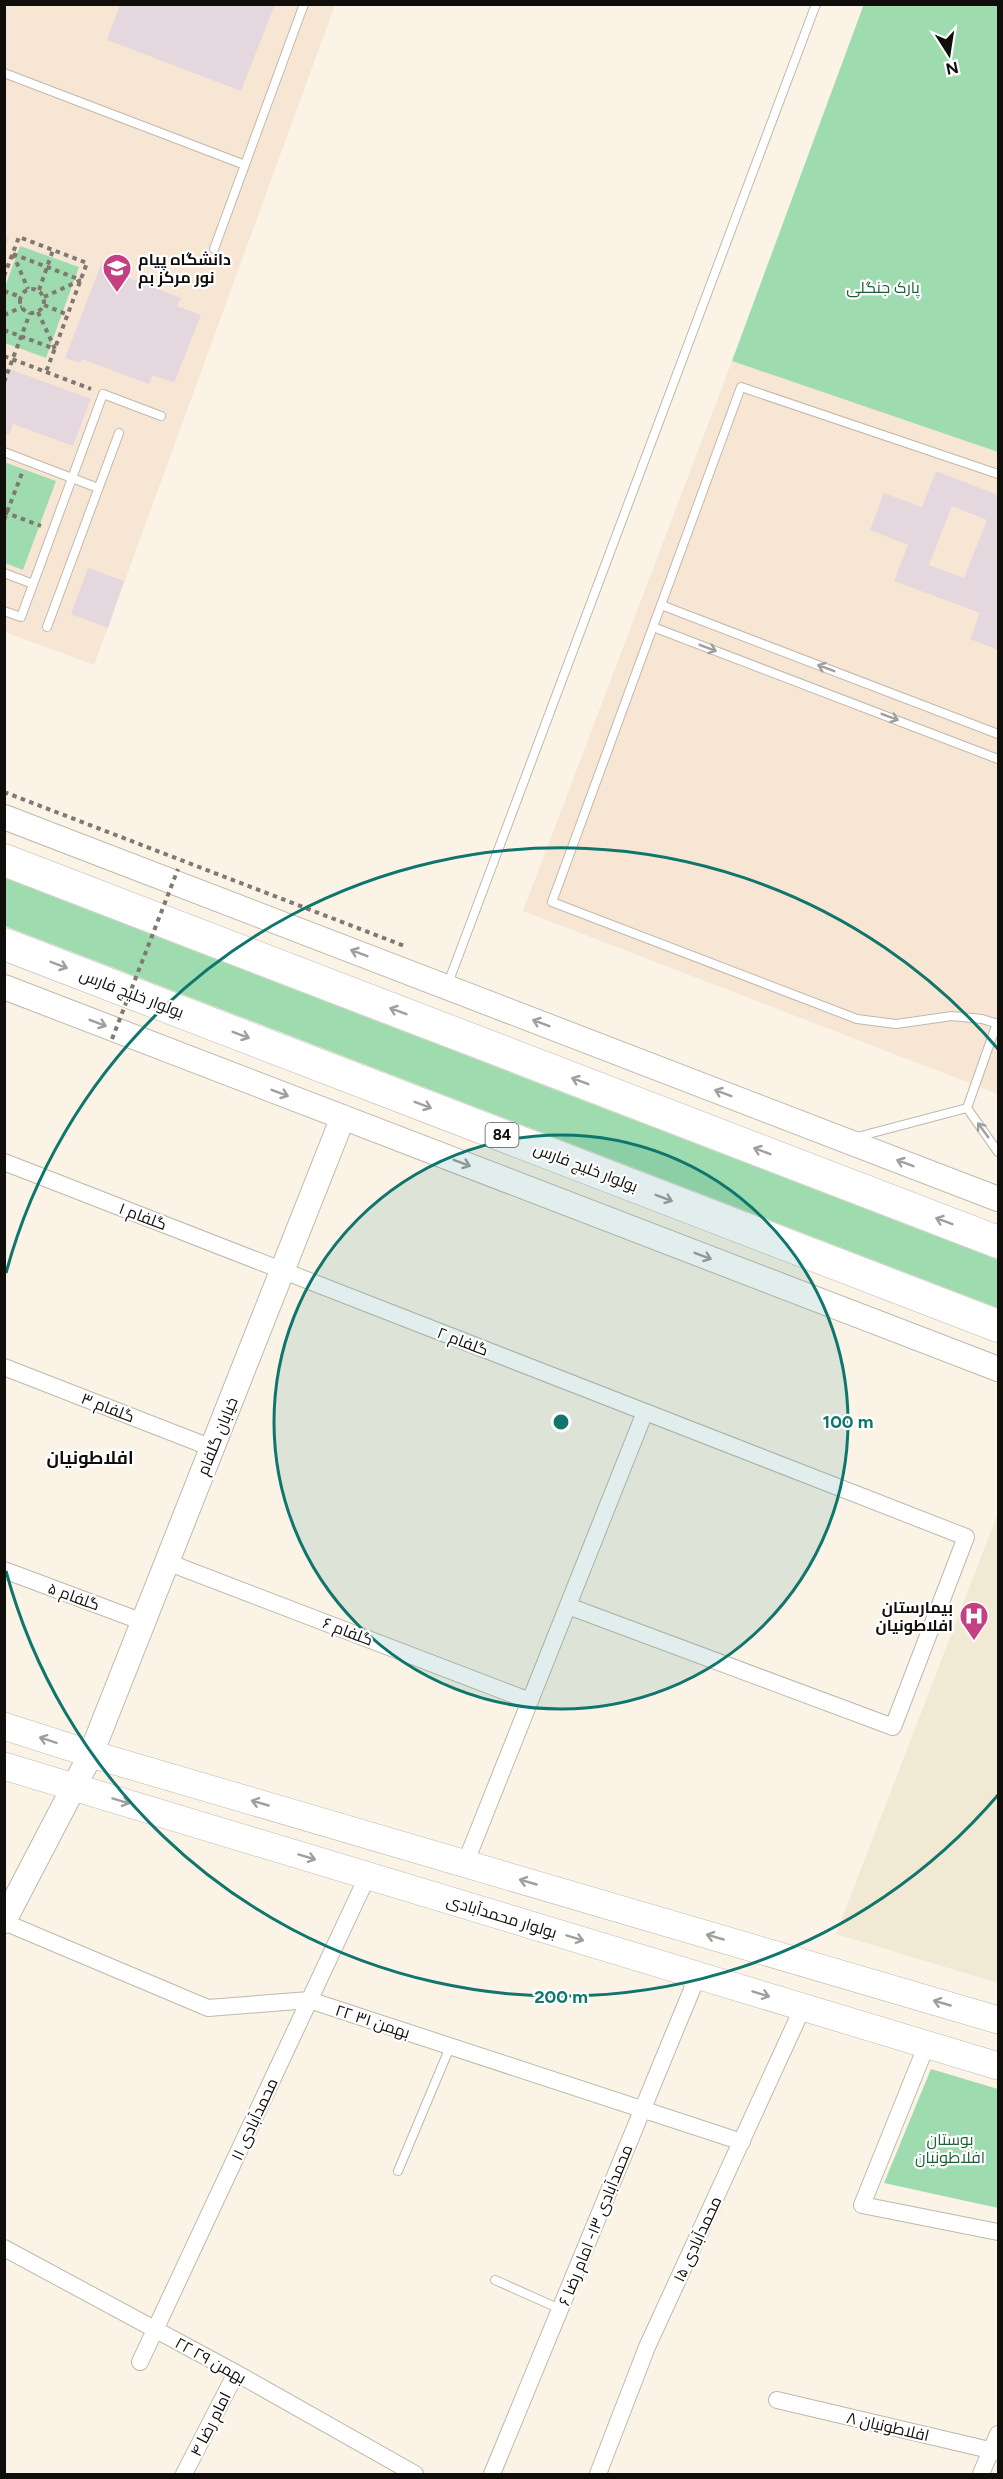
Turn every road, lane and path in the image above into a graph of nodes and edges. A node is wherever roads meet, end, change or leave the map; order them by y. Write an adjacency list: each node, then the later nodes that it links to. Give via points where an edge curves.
1 (304, 4): 4 (lane)
2 (816, 4): 55 (lane)
3 (4, 73): 4 (lane)
4 (245, 165): 5 (lane)
5 (214, 249)
6 (53, 250): 7 (path, via 19,237); 8 (path); 10 (path, via 87,263)
7 (13, 254): 8 (path); 9 (path); 11 (path)
8 (47, 267): 10 (path); 12 (path)
9 (4, 276)
10 (81, 280): 15 (path); 21 (path)
11 (28, 289): 12 (path); 14 (path)
12 (39, 290): 15 (path)
13 (4, 291): 14 (path)
14 (21, 297): 17 (path)
15 (44, 297): 16 (path)
16 (44, 306): 18 (path); 21 (path)
17 (22, 307): 19 (path); 20 (path)
18 (38, 312): 19 (path); 24 (path)
19 (30, 313): 23 (path)
20 (4, 315)
21 (68, 315): 24 (path)
22 (4, 330): 23 (path)
23 (21, 337): 24 (path); 26 (path)
24 (55, 349): 27 (path)
25 (4, 356): 26 (path)
26 (13, 359): 27 (path); 28 (path)
27 (46, 372): 29 (path)
28 (4, 382)
29 (103, 394): 30 (lane); 35 (lane)
30 (160, 416)
31 (119, 434): 36 (lane)
32 (4, 452): 33 (lane)
33 (26, 461): 35 (lane); 37 (path)
34 (999, 474): 42 (lane, via 741,387)
35 (72, 478): 36 (lane); 39 (lane)
36 (98, 488): 44 (lane)
37 (6, 512): 38 (path); 39 (path)
38 (4, 520)
39 (52, 530): 41 (lane)
40 (4, 573): 41 (lane)
41 (33, 584): 43 (lane, via 21,617)
42 (661, 605): 45 (lane); 46 (lane, one-way to 42)
43 (4, 611)
44 (47, 627)
45 (653, 627): 47 (lane, one-way to 47); 56 (lane, via 552,903 857,1019 896,1024 952,1016)
46 (999, 734)
47 (999, 759)
48 (4, 792): 53 (path)
49 (4, 817): 55 (street, one-way to 49)
50 (4, 860): 64 (highway, one-way to 50)
51 (178, 869): 57 (path, bridge)
52 (4, 944): 66 (highway, بولوار خلیج فارس / 84, one-way to 66)
53 (412, 948)
54 (4, 987): 59 (street, one-way to 59)
55 (446, 987): 60 (street, one-way to 55)
56 (998, 1023): 58 (lane)
57 (112, 1039)
58 (967, 1108): 60 (lane); 61 (lane, one-way to 58)
59 (342, 1117): 65 (street, خیابان گلفام); 68 (street, one-way to 68)
60 (846, 1140): 63 (street, one-way to 60)
61 (999, 1152)
62 (4, 1162): 65 (street, گلفام ۱)
63 (999, 1199)
64 (999, 1242)
65 (282, 1271): 69 (street, گلفام ۲); 70 (street, خیابان گلفام)
66 (999, 1326)
67 (4, 1367): 70 (street, گلفام ۳)
68 (999, 1369)
69 (645, 1412): 73 (street); 73 (street, گلفام ۲, via 966,1537 893,1727)
70 (212, 1448): 71 (street, خیابان گلفام)
71 (167, 1562): 74 (street, خیابان گلفام); 75 (street, گلفام ۶)
72 (4, 1570): 74 (street, گلفام ۵)
73 (568, 1606): 75 (street)
74 (143, 1622): 77 (street, خیابان گلفام)
75 (530, 1701): 80 (street)
76 (4, 1726): 77 (main road, one-way to 76)
77 (91, 1754): 79 (street, خیابان گلفام); 80 (main road, one-way to 77)
78 (4, 1766): 79 (main road, بولوار محمدآبادی)
79 (75, 1787): 81 (main road, بولوار محمدآبادی, one-way to 81); 82 (street, خیابان گلفام)
80 (465, 1864): 86 (main road, one-way to 80)
81 (368, 1875): 83 (main road, بولوار محمدآبادی, one-way to 83); 84 (street, محمدآبادی ۱۱)
82 (4, 1922): 84 (street, ۲۲ بهمن ۳۱, via 208,2008)
83 (698, 1975): 85 (main road, بولوار محمدآبادی, one-way to 85); 91 (street, محمدآبادی ۱۳- امام رضا ۶)
84 (309, 2000): 89 (street, ۲۲ بهمن ۳۱); 98 (street, محمدآبادی ۱۱)
85 (803, 2007): 88 (main road, بولوار محمدآبادی); 92 (street, محمدآبادی ۱۵)
86 (999, 2020)
87 (999, 2038): 90 (main road)
88 (927, 2044): 90 (main road, بولوار محمدآبادی); 94 (street, via 862,2205)
89 (450, 2047): 91 (street, ۲۲ بهمن ۳۱); 93 (lane)
90 (994, 2065)
91 (643, 2109): 92 (street, ۲۲ بهمن ۳۱); 97 (street, محمدآبادی ۱۳- امام رضا ۶)
92 (742, 2142): 107 (street, محمدآبادی ۱۵, via 647,2348)
93 (398, 2171)
94 (999, 2232)
95 (4, 2248): 98 (street, ۲۲ بهمن ۲۹)
96 (495, 2280): 97 (lane)
97 (560, 2309): 106 (street, محمدآبادی ۱۳- امام رضا ۶)
98 (155, 2330): 99 (street, محمدآبادی ۱۱); 100 (street, ۲۲ بهمن ۲۹)
99 (140, 2362)
100 (236, 2373): 104 (street, امام رضا ۴); 105 (street, ۲۲ بهمن ۲۹)
101 (777, 2400): 103 (street, افلاطونیان ۸)
102 (999, 2434): 103 (street)
103 (995, 2452): 108 (street)
104 (184, 2475)
105 (415, 2475)
106 (492, 2475)
107 (598, 2475)
108 (981, 2475)

